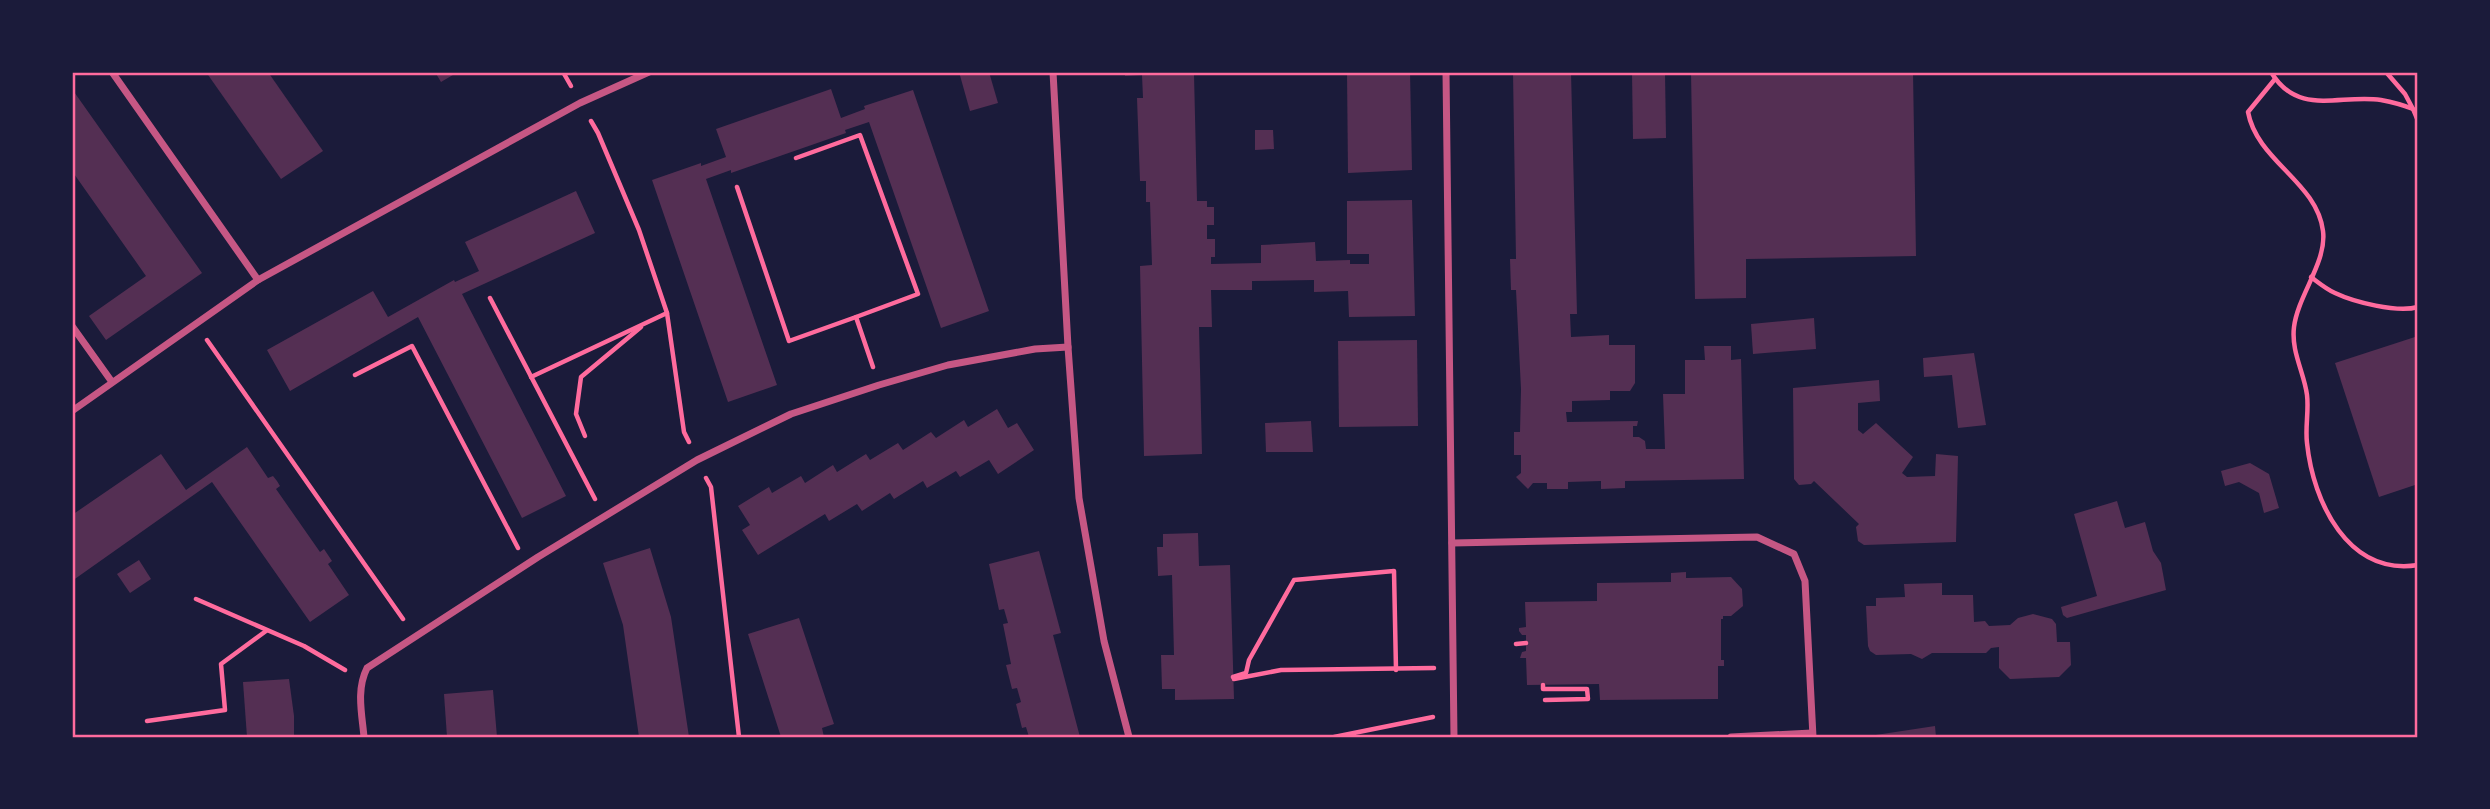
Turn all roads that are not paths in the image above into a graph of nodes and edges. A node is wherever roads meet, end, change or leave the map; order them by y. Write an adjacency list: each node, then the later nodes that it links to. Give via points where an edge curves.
1 (112, 72): 5 (street)
2 (649, 72): 5 (street, via 580,103)
3 (1054, 72): 7 (street)
4 (1446, 72): 10 (street)
5 (258, 280): 8 (street)
6 (72, 326): 8 (street)
7 (1068, 347): 12 (street, via 948,365 879,385 791,414 697,460 367,668 360,692); 13 (street, via 1079,498 1104,641)
8 (112, 382): 9 (street)
9 (72, 411)
10 (1452, 542): 11 (street, via 1757,537 1794,554 1805,581); 14 (street)
11 (1812, 735): 15 (street)
12 (364, 737)
13 (1129, 737)
14 (1454, 737)
15 (1731, 737)

